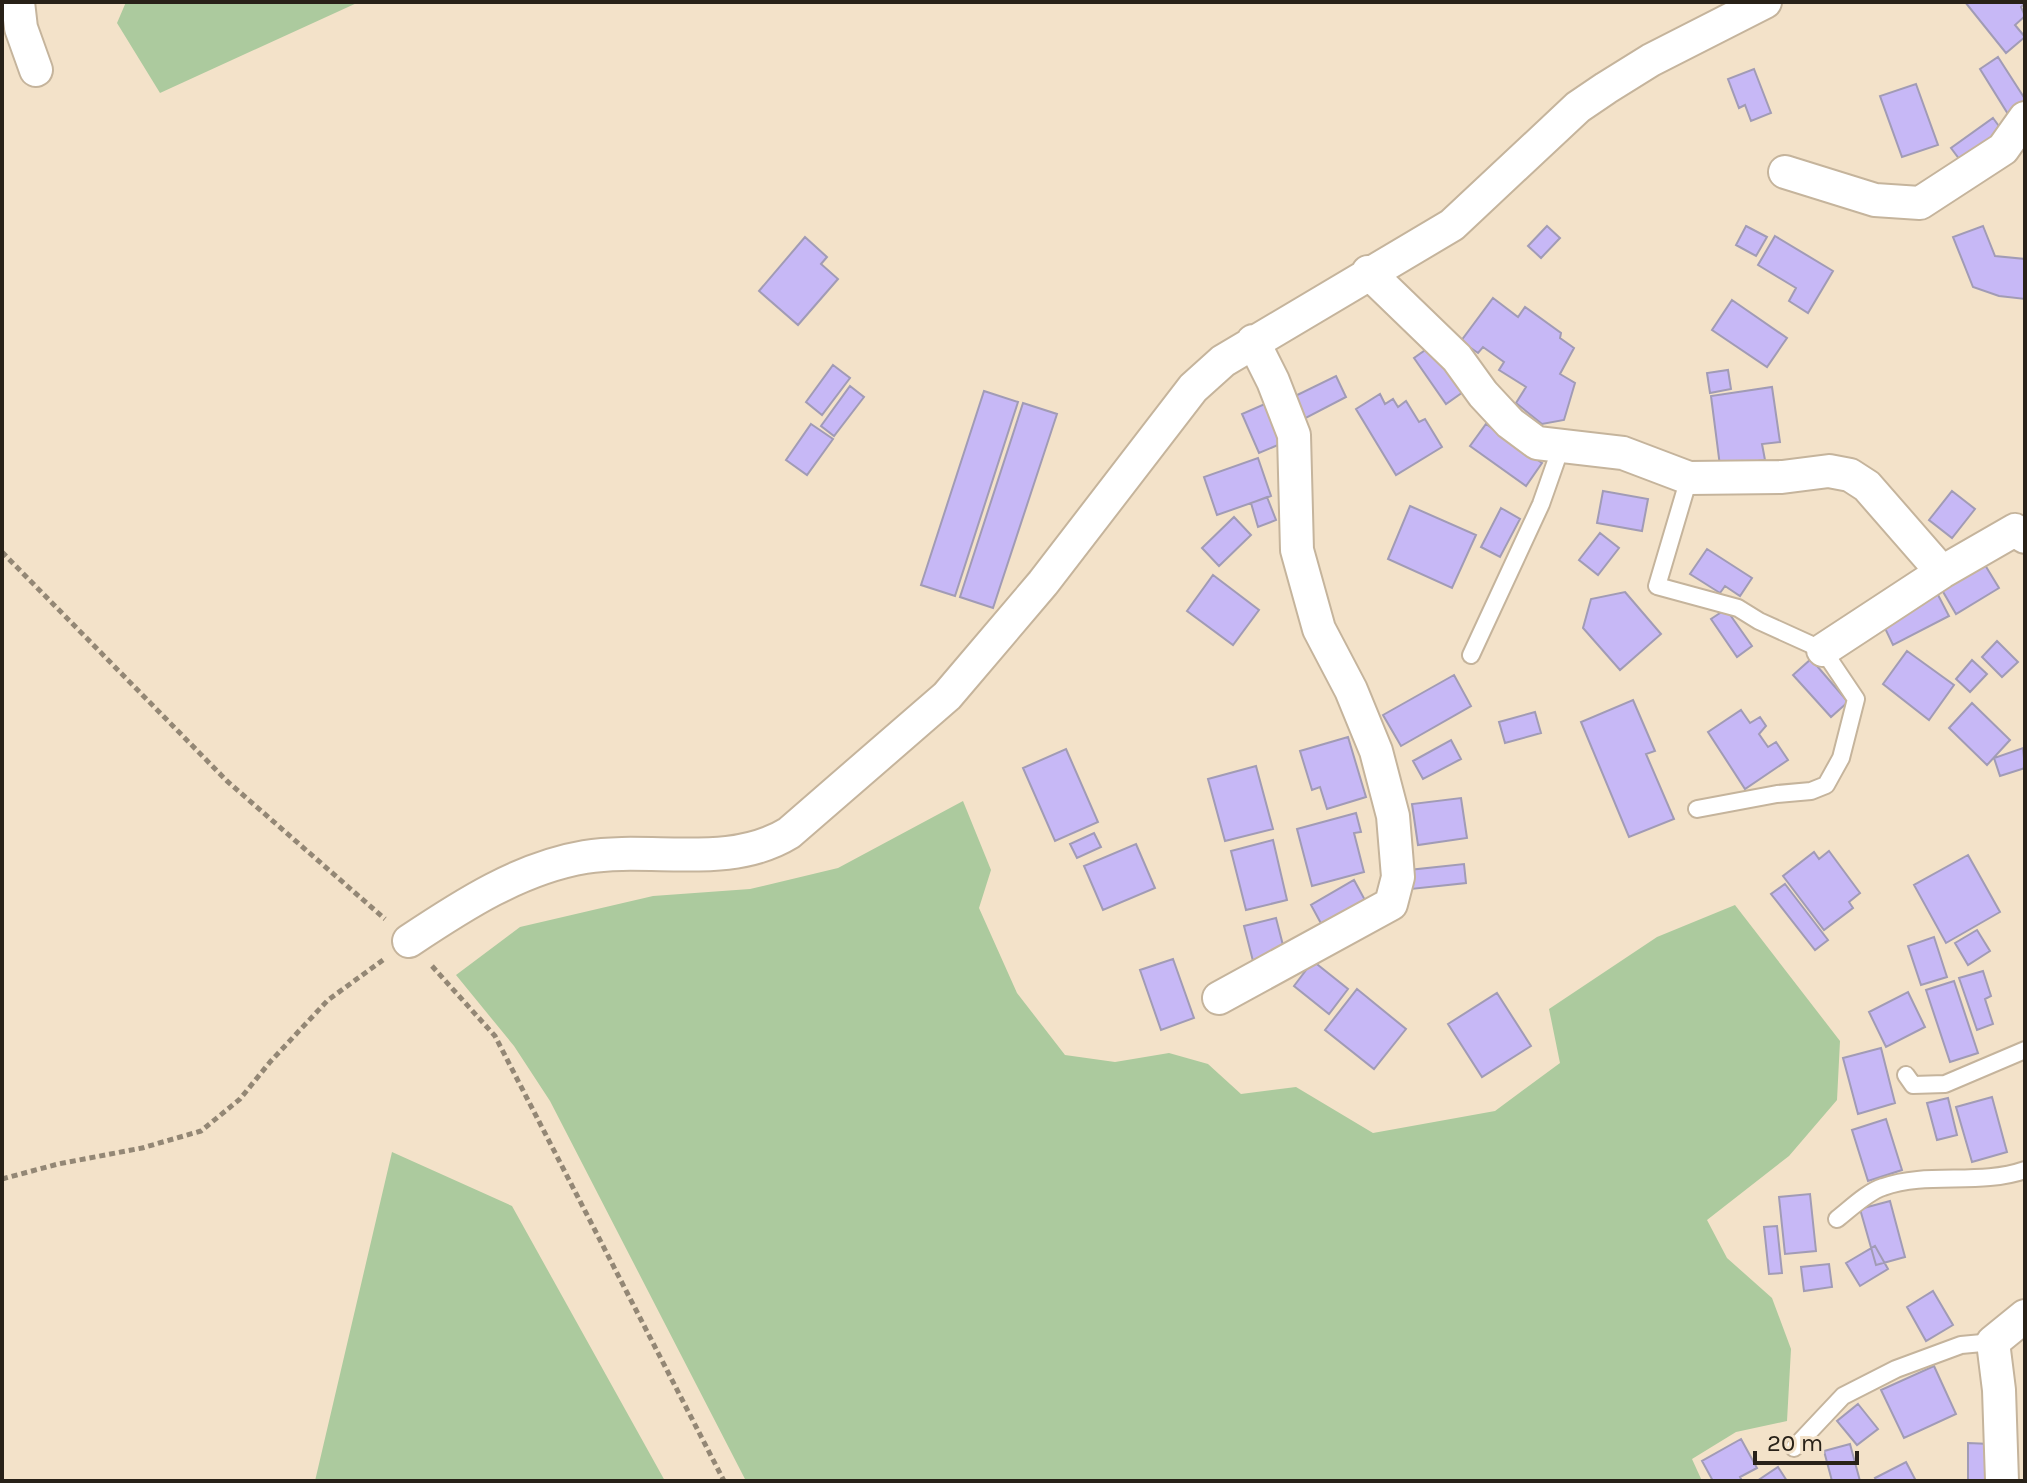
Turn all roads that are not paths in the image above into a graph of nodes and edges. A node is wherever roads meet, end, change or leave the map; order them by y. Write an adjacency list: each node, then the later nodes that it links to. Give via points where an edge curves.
1 (18, 2): 3 (street)
2 (1765, 2): 6 (street, via 1651,60 1578,107 1452,225)
3 (36, 70)
4 (2025, 118): 5 (street, via 2003,149 1920,203 1875,200)
5 (1785, 172)
6 (1368, 272): 7 (street); 8 (street, via 1457,358 1510,423 1537,443)
7 (1253, 341): 15 (street, via 1193,388 1043,583 947,696 789,833 755,849 728,853 626,854 551,865 469,903); 16 (street, via 1294,435 1297,550 1319,629 1376,751 1393,816 1398,877 1391,904)
8 (1561, 447): 9 (street, via 1623,453); 13 (lane, via 1541,504)
9 (1689, 478): 11 (street, via 1829,471 1850,475 1867,486); 12 (lane, via 1657,586 1738,608)
10 (2025, 537): 11 (street, via 2015,530)
11 (1942, 572): 12 (street)
12 (1823, 650): 14 (lane, via 1856,699 1841,758 1826,785)
13 (1471, 655)
14 (1697, 809)
15 (409, 941)
16 (1219, 998)
17 (2025, 1050): 18 (lane, via 1945,1084 1913,1085)
18 (1906, 1075)
19 (2025, 1170): 20 (lane, via 1881,1187)
20 (1837, 1219)
21 (2025, 1316): 22 (street)
22 (1993, 1342): 23 (lane, via 1961,1345 1843,1396); 24 (street)
23 (1794, 1448)
24 (2002, 1481)

